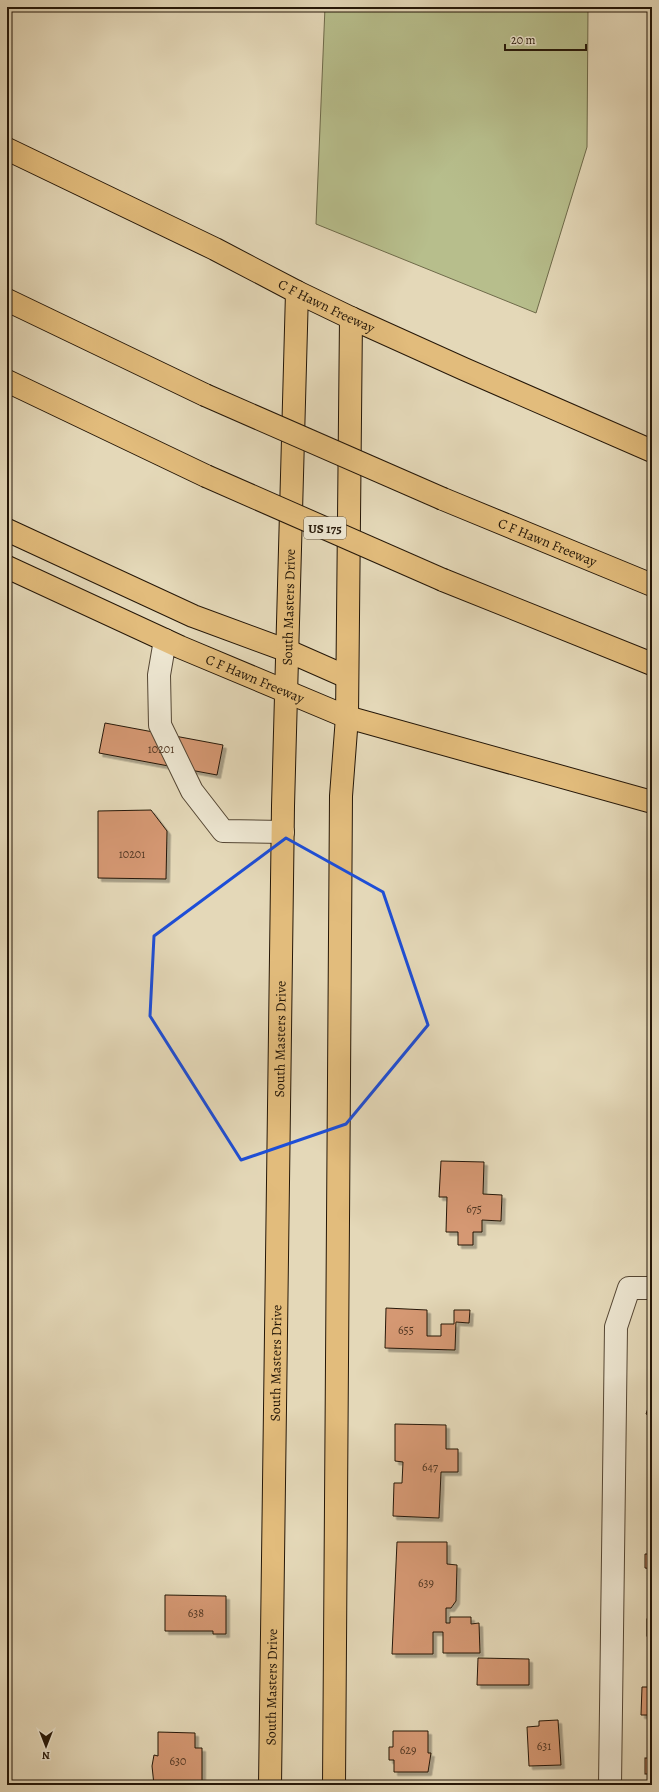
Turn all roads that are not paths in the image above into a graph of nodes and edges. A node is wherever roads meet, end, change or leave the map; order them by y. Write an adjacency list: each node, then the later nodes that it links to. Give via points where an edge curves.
1 (7, 149): 2 (main road, C F Hawn Freeway, via 215,249)
2 (297, 292): 4 (main road, C F Hawn Freeway); 11 (main road, South Masters Drive)
3 (7, 300): 9 (main road, C F Hawn Freeway, bridge, via 205,395 443,499)
4 (351, 318): 6 (main road, C F Hawn Freeway); 13 (main road)
5 (7, 381): 12 (main road, US 175, bridge, via 206,476 443,580)
6 (652, 451)
7 (7, 530): 11 (main road, via 193,616)
8 (7, 567): 10 (main road, C F Hawn Freeway)
9 (652, 585)
10 (165, 640): 14 (main road, C F Hawn Freeway); 17 (lane, via 159,675 160,724 192,791 223,831)
11 (288, 651): 13 (main road); 14 (main road, South Masters Drive)
12 (652, 664)
13 (347, 677): 15 (main road)
14 (287, 692): 15 (main road, C F Hawn Freeway); 17 (main road, South Masters Drive)
15 (347, 717): 16 (main road, C F Hawn Freeway); 20 (main road, via 341,796)
16 (652, 802)
17 (283, 832): 19 (main road, South Masters Drive)
18 (652, 1288): 21 (lane, via 629,1288 616,1327)
19 (270, 1785)
20 (334, 1785)
21 (610, 1785)

